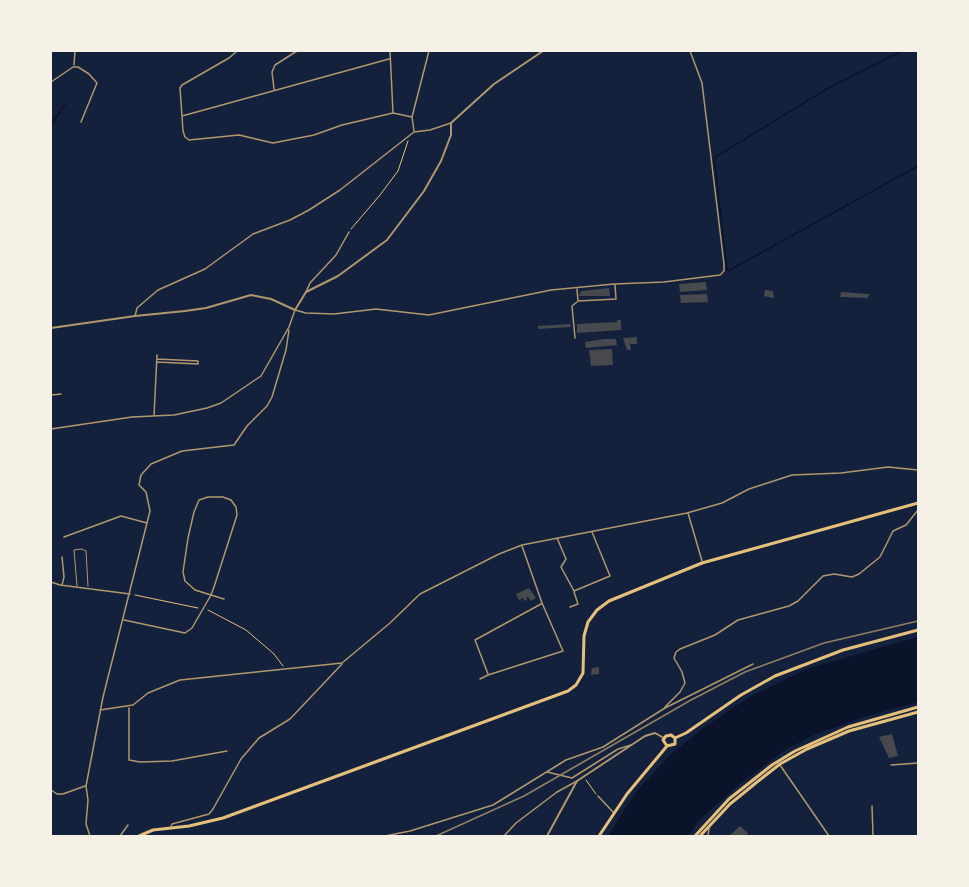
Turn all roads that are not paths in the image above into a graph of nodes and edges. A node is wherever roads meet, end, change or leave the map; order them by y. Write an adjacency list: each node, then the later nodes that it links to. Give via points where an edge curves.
1 (75, 51): 9 (street)
2 (237, 51): 13 (street, via 182,85)
3 (297, 51): 11 (street, via 275,65)
4 (390, 51): 8 (street)
5 (429, 51): 14 (street)
6 (543, 51): 16 (street, via 494,84)
7 (690, 51): 19 (street, via 702,84 723,273 715,277)
8 (389, 59): 11 (street); 12 (street)
9 (74, 67): 10 (street); 15 (street, via 97,83)
10 (51, 82)
11 (274, 90): 13 (street)
12 (393, 113): 13 (street, via 273,143 239,135 189,140); 14 (street)
13 (181, 116)
14 (412, 117): 17 (street)
15 (81, 122)
16 (451, 123): 17 (street); 21 (street, via 451,135 441,161 387,240 338,276)
17 (414, 132): 24 (street, via 309,210 253,234 205,269 158,290 137,308)
18 (349, 232): 21 (street)
19 (615, 284): 20 (street); 22 (street, via 616,299)
20 (577, 288): 22 (street); 23 (street, via 429,315 376,309 334,314)
21 (306, 292): 23 (street)
22 (578, 301): 27 (street, via 572,306)
23 (295, 310): 24 (street, via 251,295 206,308); 25 (street)
24 (135, 316): 26 (street)
25 (289, 327): 32 (street, via 261,376 249,386 207,408); 38 (street, via 272,397 234,445 182,451 151,464 141,476 139,485 149,502)
26 (51, 328)
27 (574, 338)
28 (157, 355): 29 (street)
29 (157, 360): 29 (street, via 198,364 198,361); 32 (street)
30 (61, 394): 31 (street)
31 (51, 395)
32 (154, 417): 33 (street)
33 (51, 429)
34 (918, 470): 37 (street, via 888,467 792,475)
35 (918, 503): 44 (main road)
36 (918, 510): 63 (street, via 906,525 893,531 880,556 859,574 823,576 798,601 738,620 676,652 674,658 685,683)
37 (687, 513): 39 (street); 44 (street)
38 (148, 523): 40 (street, via 121,516); 50 (street)
39 (591, 531): 41 (street); 49 (street, via 610,576)
40 (64, 537)
41 (557, 538): 42 (street); 49 (street, via 566,559 561,567)
42 (522, 545): 53 (street); 57 (street, via 420,594)
43 (62, 557): 46 (street)
44 (702, 563): 83 (main road, via 609,601 597,610 585,631 583,673 568,691 223,818)
45 (51, 582): 46 (street)
46 (62, 585): 47 (street)
47 (77, 586): 48 (street); 48 (lane, via 74,550 82,549 86,551)
48 (88, 588): 50 (street)
49 (574, 591): 54 (street, via 578,604)
50 (130, 594): 55 (street)
51 (211, 595): 51 (street, via 237,515 231,500 223,497 199,501 183,572 185,581 195,590); 52 (street); 55 (street, via 192,628 184,633)
52 (224, 599)
53 (542, 603): 59 (street, via 475,640); 59 (street, via 563,651)
54 (570, 608)
55 (123, 620): 64 (street)
56 (918, 630): 67 (main road, via 843,650 775,676)
57 (342, 663): 61 (street, via 180,680 148,693); 83 (street, via 290,719 259,738 241,759 208,814)
58 (753, 664): 63 (street)
59 (488, 675): 60 (street)
60 (480, 679)
61 (129, 707): 64 (street); 70 (street, via 129,760 172,761)
62 (918, 707): 71 (main road, via 832,733)
63 (665, 708): 74 (street, via 603,747)
64 (100, 710): 76 (street)
65 (918, 712): 71 (main road, via 828,739)
66 (664, 738): 67 (main road); 68 (street, via 651,733); 69 (main road)
67 (675, 738): 69 (main road, via 675,744)
68 (631, 745): 74 (street, via 569,779); 75 (street)
69 (667, 746): 80 (main road)
70 (227, 751)
71 (779, 763): 81 (main road); 91 (main road, via 729,799); 94 (street)
72 (918, 763): 73 (street)
73 (891, 765)
74 (546, 772): 87 (street, via 493,805)
75 (577, 781): 88 (street, via 557,792); 89 (street)
76 (86, 786): 77 (street, via 63,794); 84 (street, via 86,824)
77 (51, 790)
78 (598, 796): 80 (street)
79 (872, 806): 95 (street)
80 (614, 813): 90 (main road)
81 (712, 822): 92 (main road); 93 (street)
82 (128, 825): 85 (street)
83 (171, 827): 86 (main road)
84 (90, 836)
85 (120, 836)
86 (139, 836)
87 (385, 836)
88 (504, 836)
89 (548, 836)
90 (599, 836)
91 (695, 836)
92 (700, 836)
93 (708, 836)
94 (829, 836)
95 (873, 836)

